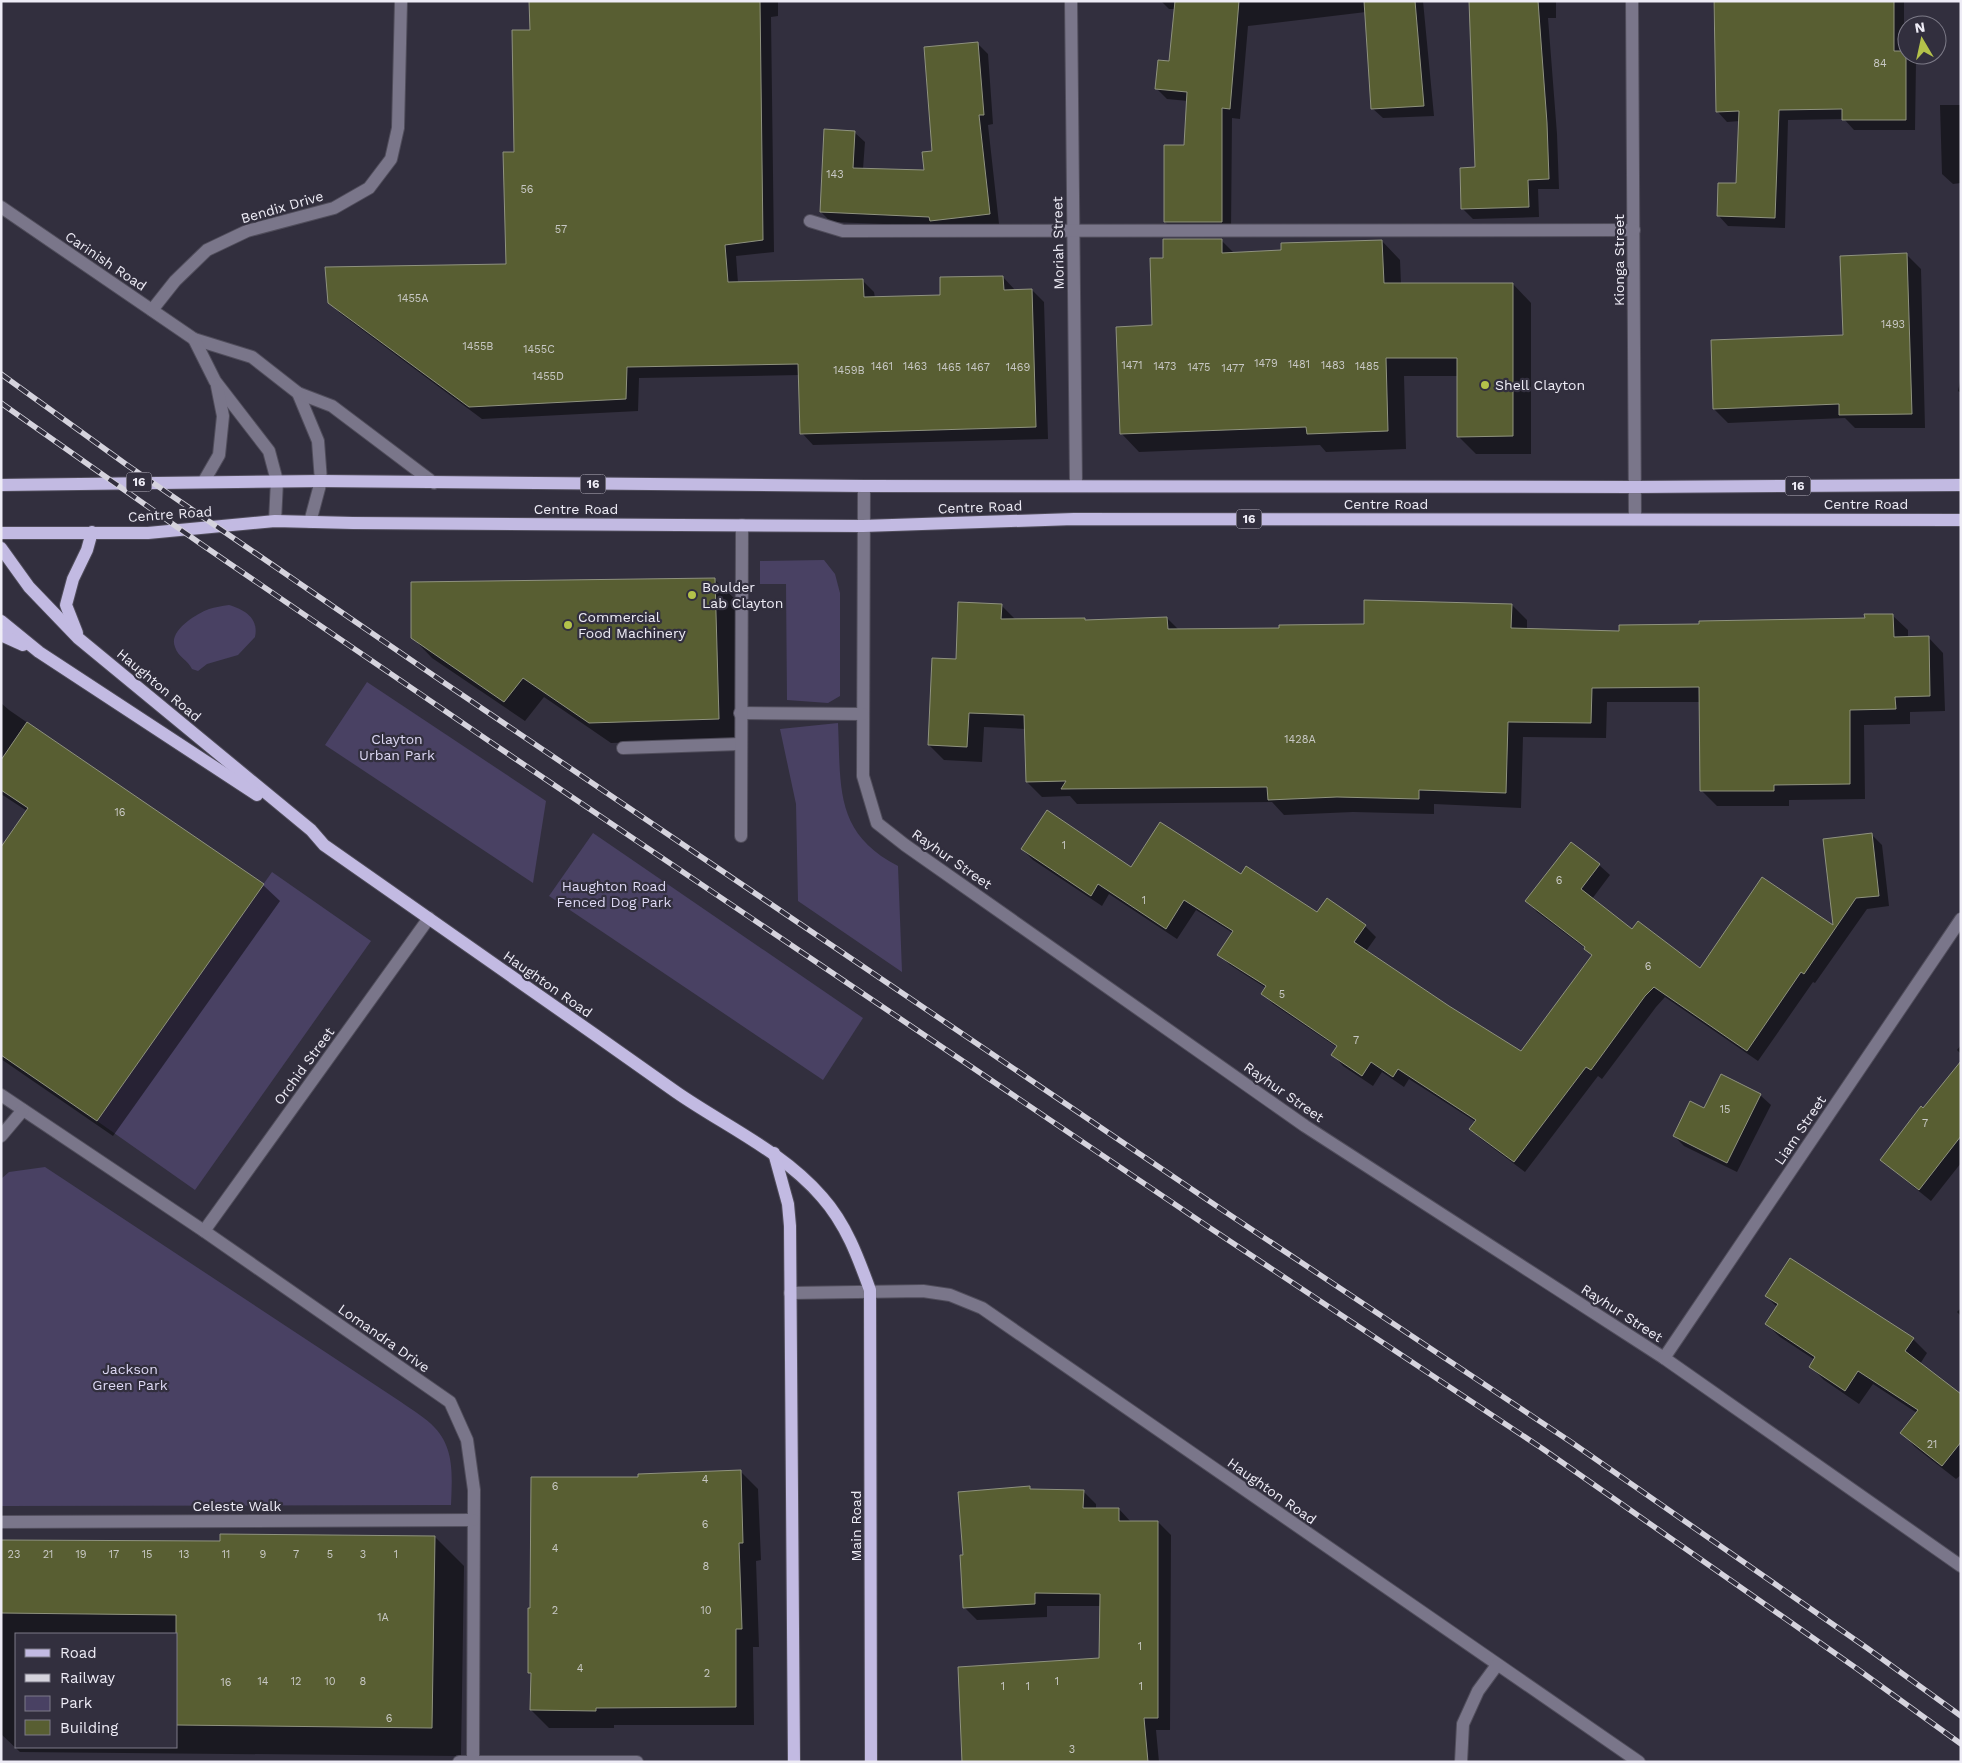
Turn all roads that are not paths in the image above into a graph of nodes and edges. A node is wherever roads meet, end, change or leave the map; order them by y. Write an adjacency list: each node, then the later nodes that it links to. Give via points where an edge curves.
1 (400, 1): 8 (street, Bendix Drive, via 398,128 391,158 369,188 334,208 247,231 208,250 175,281)
2 (1071, 1): 7 (street, Moriah Street)
3 (1632, 1): 6 (street, Kionga Street)
4 (1, 207): 8 (street, Carinish Road)
5 (810, 221): 7 (street, via 843,231)
6 (1634, 230): 7 (street); 20 (street, Kionga Street)
7 (1073, 231): 17 (street, Moriah Street)
8 (152, 310): 9 (street, Carinish Road)
9 (194, 339): 10 (street, Carinish Road); 11 (street, Carinish Road, via 252,357)
10 (216, 381): 12 (street, via 223,416 219,455); 13 (street, Carinish Road, via 269,451)
11 (298, 393): 14 (street, Carinish Road, via 318,441); 15 (street, via 332,406)
12 (204, 481): 13 (main road, Centre Road / 16); 16 (main road, Centre Road / 16)
13 (277, 481): 14 (main road, Centre Road / 16); 23 (street, Carinish Road)
14 (321, 481): 15 (main road, Centre Road / 16); 24 (street, Carinish Road)
15 (434, 483): 18 (main road, Centre Road / 16)
16 (1, 485)
17 (1076, 485): 18 (main road, Centre Road / 16); 20 (main road, Centre Road / 16)
18 (864, 486): 26 (street, Rayhur Street)
19 (1961, 486): 20 (main road, Centre Road / 16)
20 (1635, 487): 21 (street, Kionga Street)
21 (1635, 519): 22 (main road, Centre Road / 16); 26 (main road, Centre Road / 16, via 1074,519)
22 (1961, 520)
23 (275, 521): 24 (main road, Centre Road / 16); 27 (main road, Centre Road / 16, via 148,533)
24 (310, 522): 25 (main road, Centre Road / 16)
25 (742, 525): 26 (main road, Centre Road / 16); 34 (street)
26 (863, 526): 35 (street, Rayhur Street)
27 (92, 532): 28 (main road, Centre Road / 16); 32 (main road, via 66,605)
28 (1, 534)
29 (1, 548): 32 (main road, Haughton Road, via 29,587)
30 (1, 621): 33 (main road, Haughton Road)
31 (1, 635): 33 (main road)
32 (78, 638): 38 (main road, Haughton Road)
33 (39, 652): 38 (main road, Haughton Road)
34 (740, 713): 35 (street); 36 (street)
35 (863, 714): 49 (street, Rayhur Street, via 863,776 877,823 1305,1126)
36 (740, 744): 37 (street); 39 (street)
37 (624, 748)
38 (311, 830): 40 (main road, Haughton Road, via 324,845)
39 (741, 836)
40 (429, 918): 45 (main road, Haughton Road, via 695,1105); 46 (street, Orchid Street)
41 (1961, 919): 49 (street, Liam Street)
42 (1, 1095): 43 (street, Lomandra Drive)
43 (23, 1110): 44 (street); 46 (street, Lomandra Drive)
44 (1, 1136)
45 (774, 1153): 47 (main road, Haughton Road, via 822,1196 840,1220); 48 (main road, via 788,1204)
46 (204, 1231): 50 (street, Lomandra Drive, via 450,1402 467,1440 474,1490)
47 (870, 1290): 48 (street, Haughton Road); 53 (street, Haughton Road, via 950,1295 982,1308); 58 (main road, Main Road)
48 (790, 1292): 57 (main road)
49 (1664, 1358): 52 (street, Rayhur Street)
50 (473, 1520): 51 (street, Celeste Walk); 54 (street, Lomandra Drive)
51 (1, 1522)
52 (1961, 1566)
53 (1497, 1665): 59 (street, via 1478,1691 1463,1724); 60 (street, Haughton Road)
54 (473, 1761): 55 (street); 56 (street)
55 (459, 1762)
56 (637, 1762)
57 (794, 1762)
58 (871, 1762)
59 (1461, 1762)
60 (1639, 1762)

